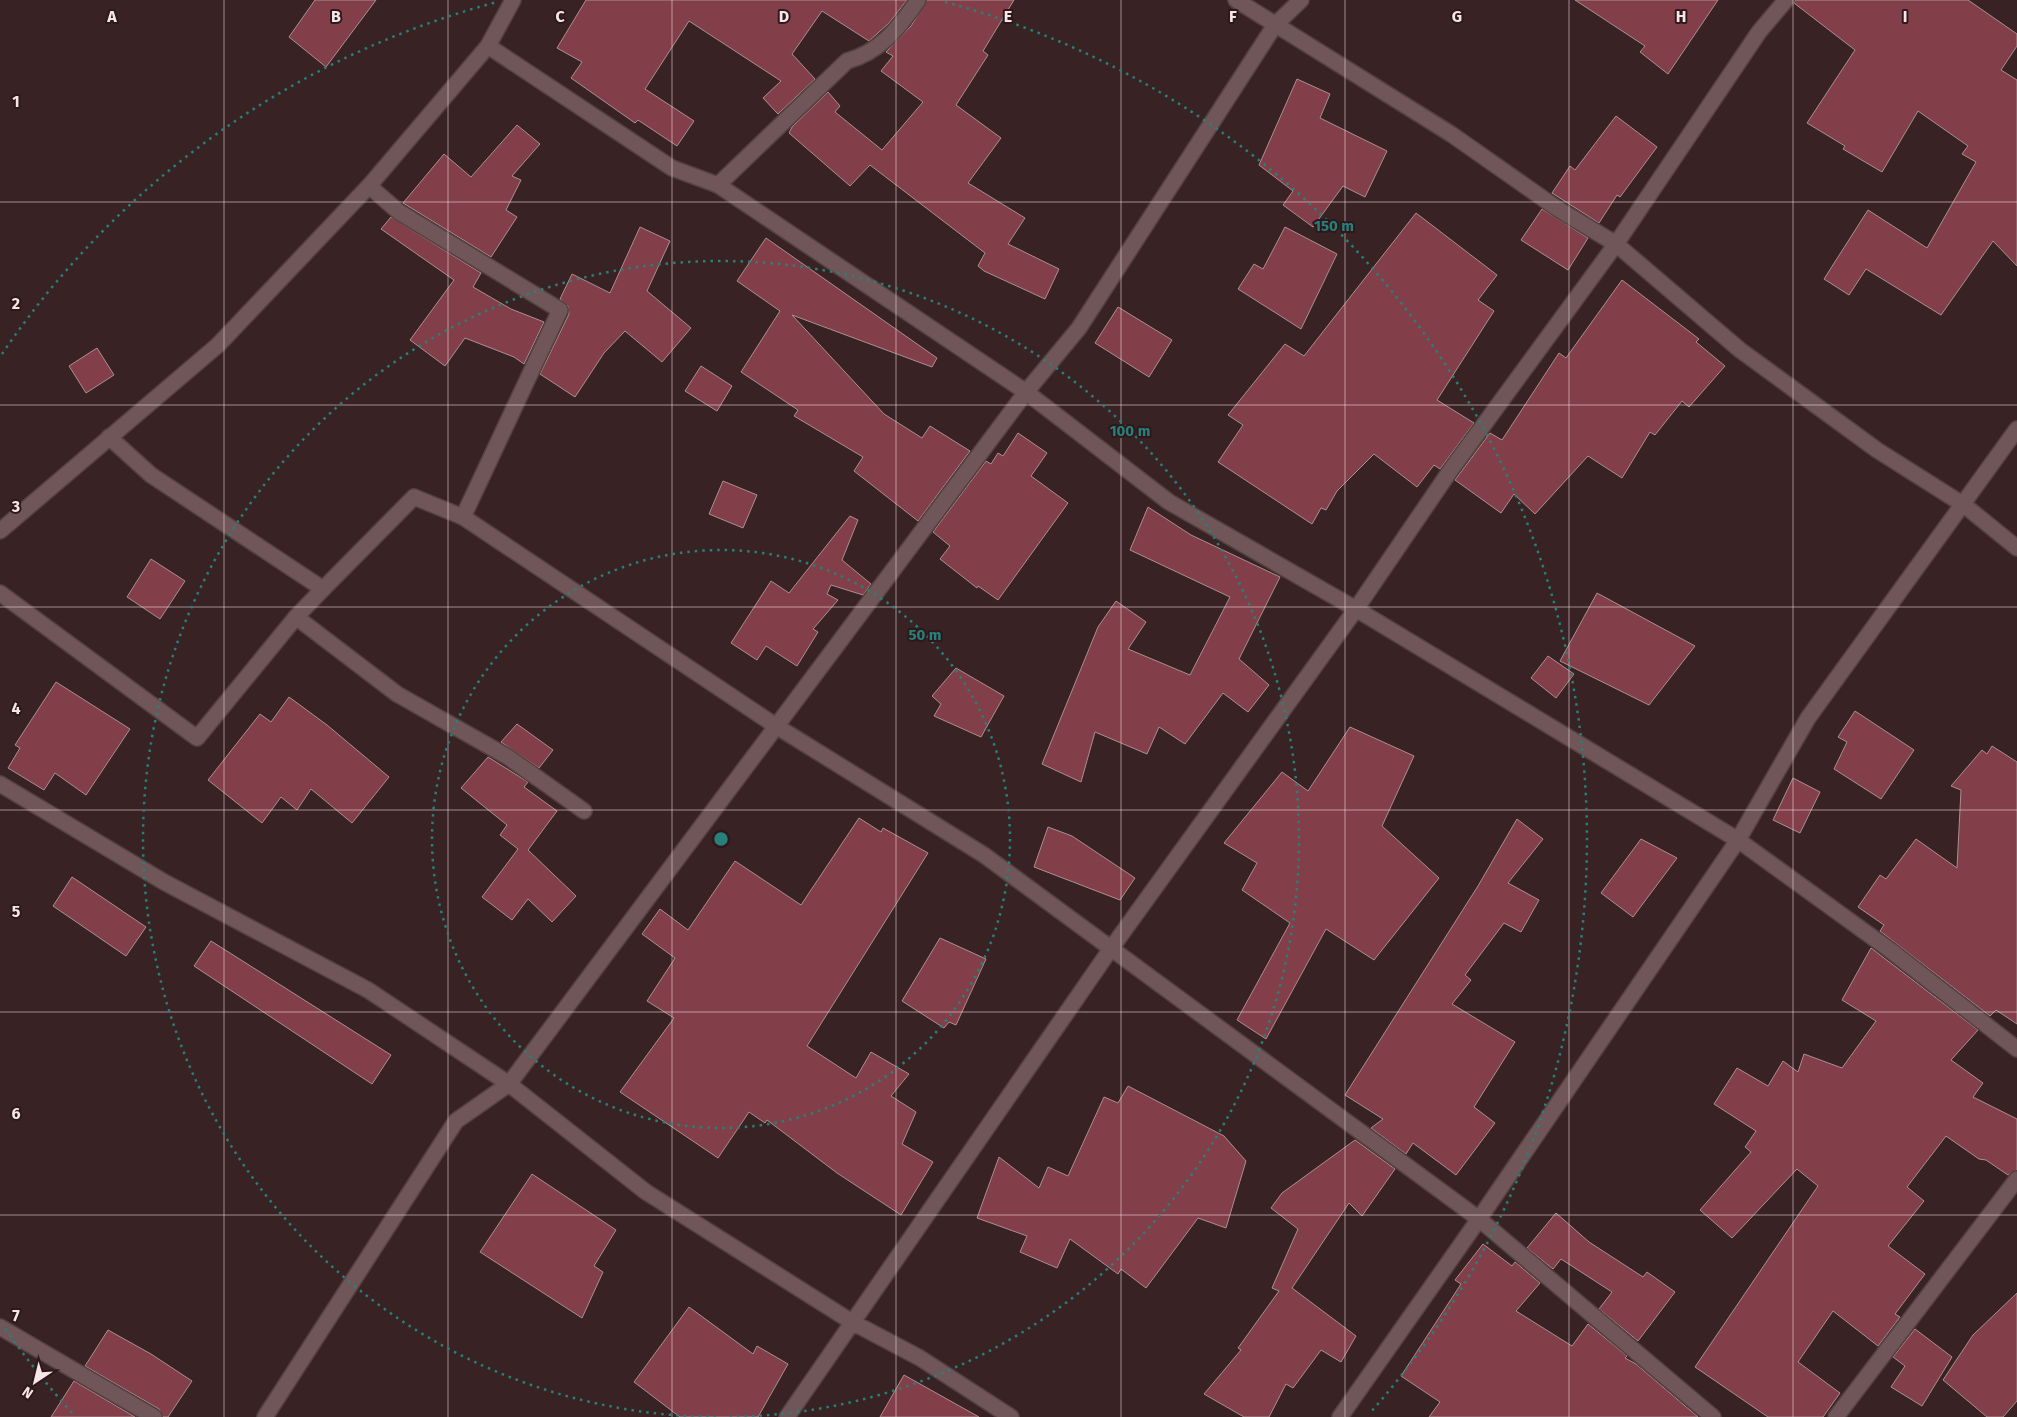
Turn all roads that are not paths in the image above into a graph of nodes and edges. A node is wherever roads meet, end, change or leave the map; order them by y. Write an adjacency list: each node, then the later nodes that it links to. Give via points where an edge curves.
1 (514, 0): 7 (street)
2 (918, 0): 8 (street, via 888,39 864,57 847,61)
3 (1236, 0): 6 (street)
4 (1301, 0): 6 (street)
5 (1786, 0): 10 (street, via 1759,32)
6 (1275, 26): 10 (street, via 1451,134 1558,209); 11 (street, via 1079,328)
7 (488, 46): 8 (street, via 672,168); 9 (street)
8 (718, 185): 11 (street)
9 (369, 186): 13 (street, via 218,345); 15 (street, via 399,212 560,310)
10 (1616, 244): 14 (street, via 1740,350 1877,450); 20 (street, via 1450,471)
11 (1026, 392): 20 (street, via 1169,502); 22 (street)
12 (2017, 429): 14 (street)
13 (109, 437): 16 (street); 18 (street, via 151,475)
14 (1964, 505): 17 (street); 25 (street, via 1808,718)
15 (463, 517): 18 (street, via 414,497); 22 (street)
16 (0, 531)
17 (2017, 548)
18 (323, 589): 21 (street)
19 (0, 593): 21 (street, via 198,738)
20 (1356, 609): 25 (street); 26 (street)
21 (296, 617): 24 (street, via 397,694 508,757)
22 (776, 726): 26 (street, via 984,855); 28 (street)
23 (0, 784): 28 (street, via 164,882 368,990)
24 (584, 811)
25 (1738, 840): 27 (street, via 1890,950); 30 (street)
26 (1110, 950): 30 (street); 31 (street)
27 (2017, 1049)
28 (509, 1084): 31 (street, via 646,1192); 34 (street, via 456,1121)
29 (2017, 1179): 39 (street)
30 (1479, 1219): 37 (street); 38 (street)
31 (852, 1322): 35 (street); 36 (street, via 920,1358)
32 (1, 1330): 33 (street)
33 (154, 1417)
34 (265, 1417)
35 (787, 1417)
36 (1011, 1417)
37 (1340, 1417)
38 (1713, 1417)
39 (1836, 1417)

